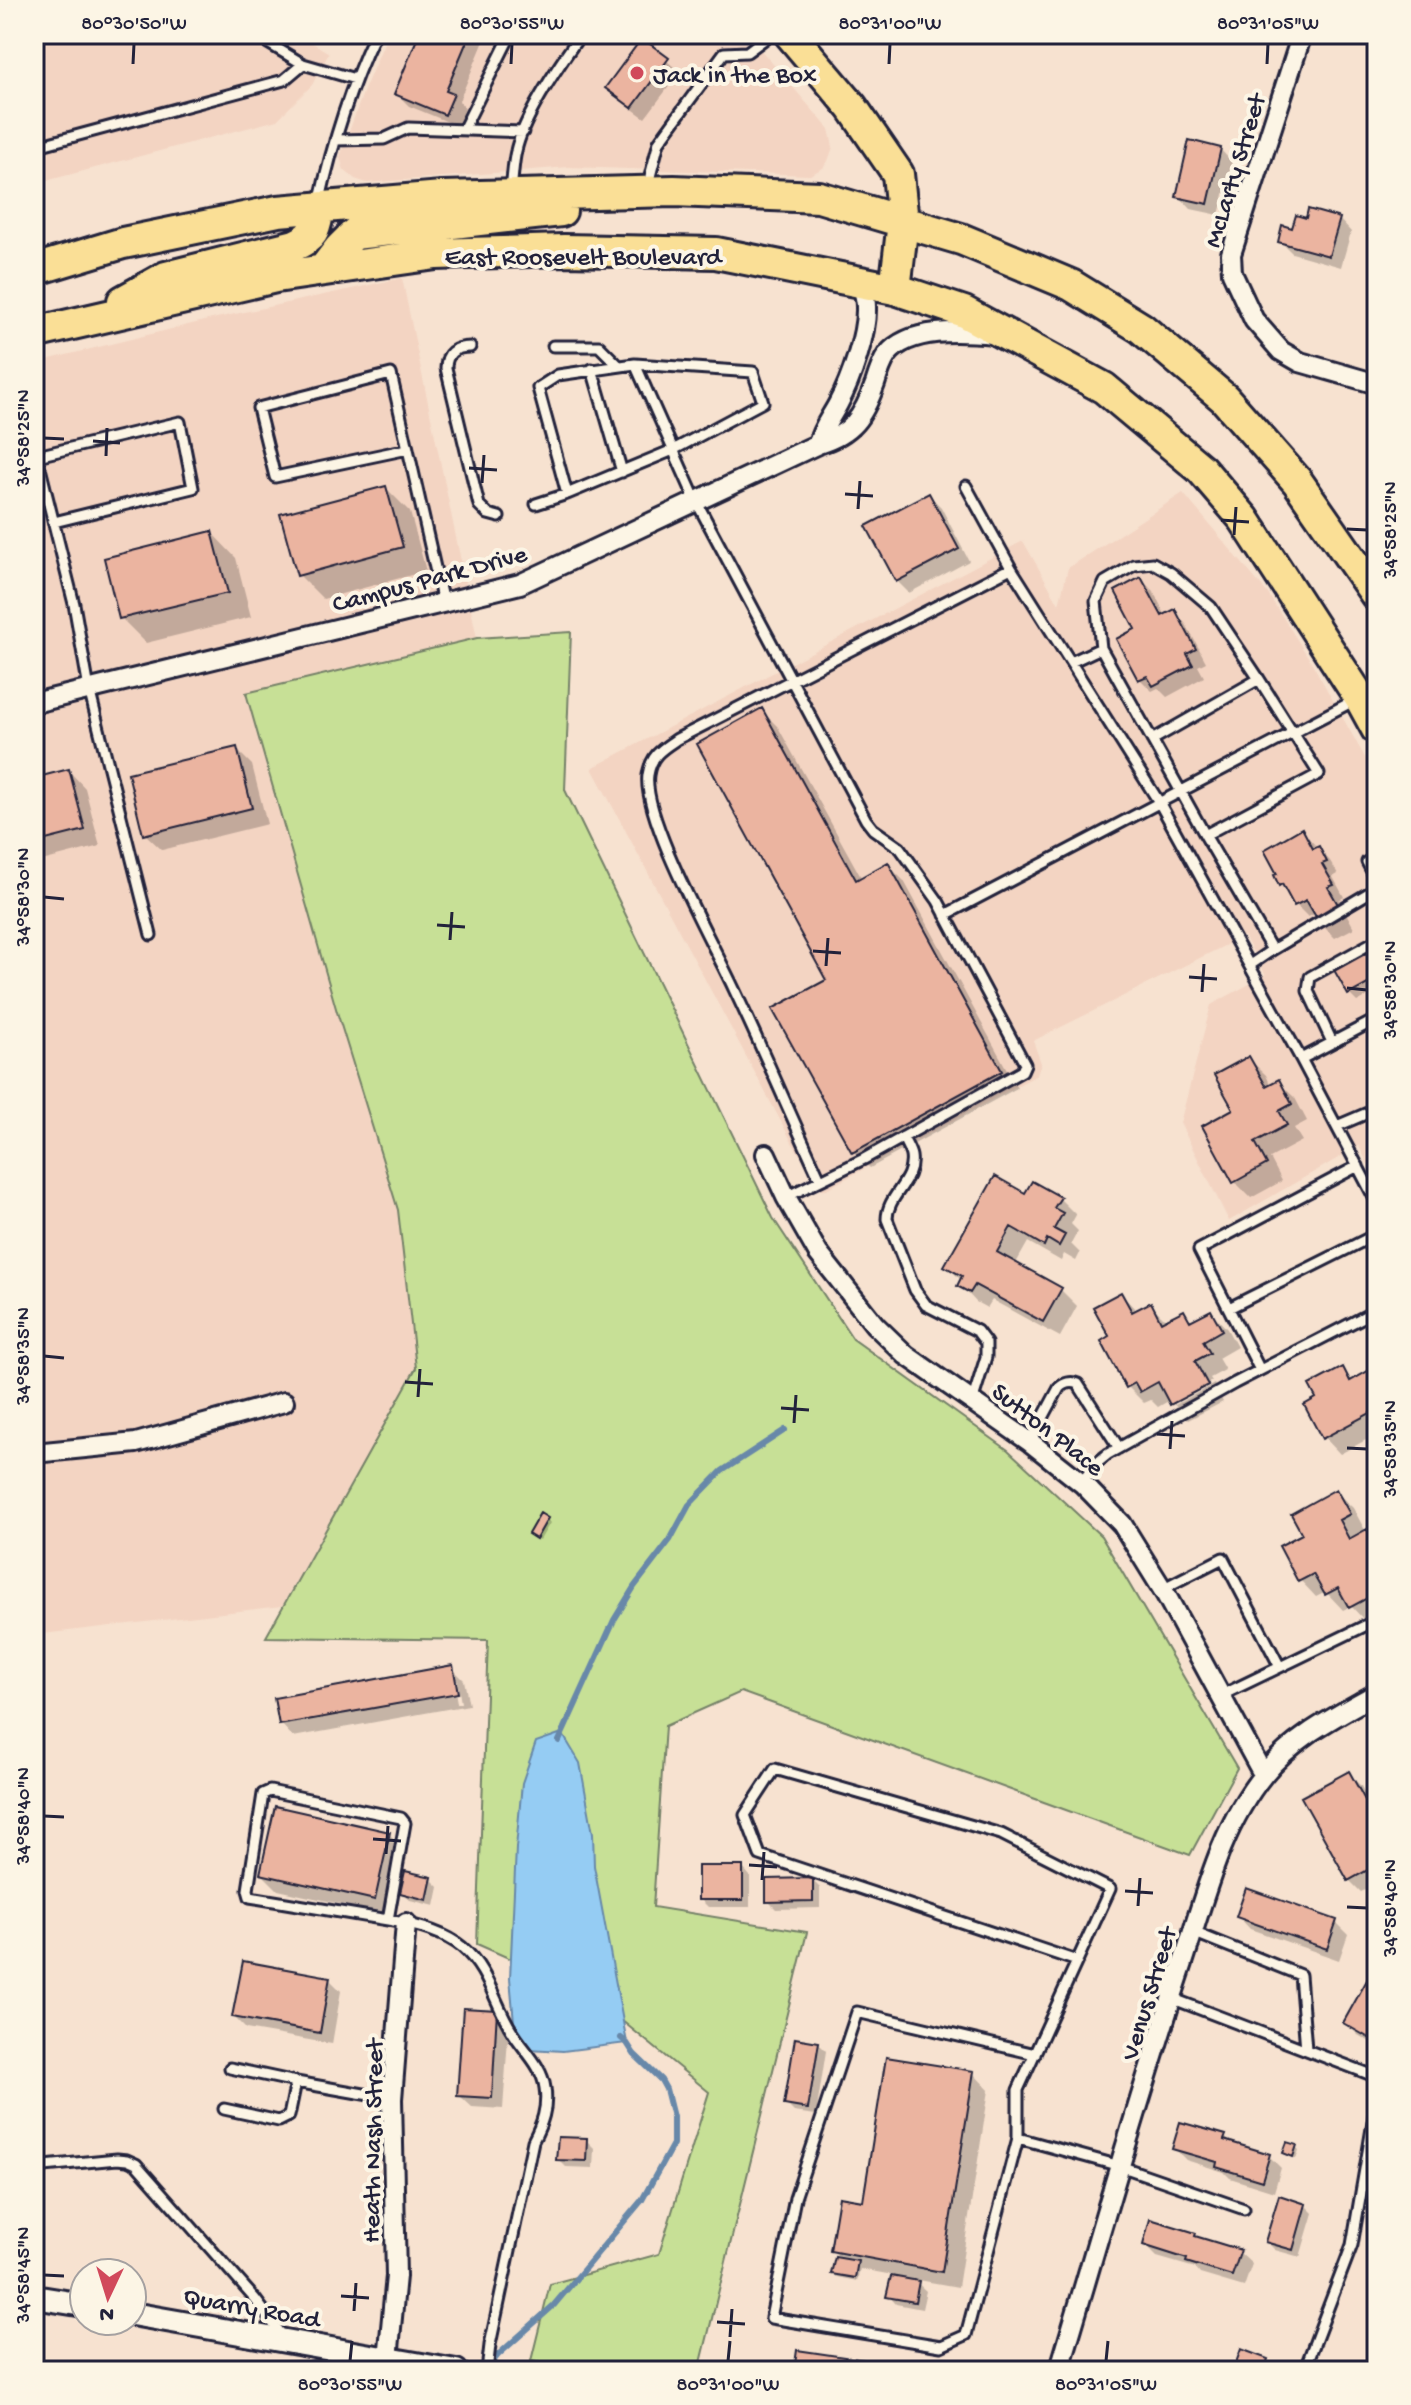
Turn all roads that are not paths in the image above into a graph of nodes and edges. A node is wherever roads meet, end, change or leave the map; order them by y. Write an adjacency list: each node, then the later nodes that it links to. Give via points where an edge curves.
1 (253, 34): 8 (lane)
2 (375, 34): 9 (lane)
3 (511, 34): 10 (lane)
4 (581, 34): 11 (lane)
5 (771, 34): 14 (lane, via 747,52 724,53 659,142)
6 (790, 34): 17 (highway, via 852,107 898,174)
7 (1302, 34): 30 (street, McLarty Street, via 1231,254 1232,273 1254,320 1281,351 1300,362)
8 (303, 64): 9 (lane); 13 (lane, via 284,80)
9 (355, 79): 12 (lane)
10 (464, 128): 11 (lane); 12 (lane, via 408,128 384,139)
11 (523, 132): 15 (lane)
12 (335, 140): 16 (lane)
13 (34, 147)
14 (646, 191): 15 (highway); 17 (highway, via 819,197)
15 (510, 206): 16 (highway, via 442,197); 19 (highway, via 354,234)
16 (319, 208): 18 (highway, via 278,211 123,243); 22 (highway, via 307,240 166,277)
17 (903, 222): 21 (highway); 42 (highway, via 961,239 1071,285 1141,328 1224,398 1297,481)
18 (34, 270)
19 (323, 270): 20 (highway, East Roosevelt Boulevard, via 436,254 716,253); 22 (highway, East Roosevelt Boulevard)
20 (861, 281): 21 (highway, East Roosevelt Boulevard); 31 (street, via 866,310 862,333 847,384)
21 (895, 289): 24 (highway, East Roosevelt Boulevard, via 964,312)
22 (93, 318): 23 (highway, East Roosevelt Boulevard)
23 (34, 333)
24 (1006, 335): 31 (street, Campus Park Drive, via 940,333 899,345 881,365 860,416 837,438); 49 (highway, East Roosevelt Boulevard, via 1104,388 1201,469 1244,519)
25 (553, 346): 28 (lane, via 599,346)
26 (470, 347): 39 (lane, via 451,352 446,368 479,505)
27 (635, 364): 28 (lane); 33 (lane); 33 (lane, via 753,372 763,402)
28 (619, 366): 29 (lane)
29 (592, 369): 34 (lane); 36 (lane, via 558,375 538,388)
30 (1377, 384)
31 (818, 444): 37 (street, Campus Park Drive)
32 (408, 449): 32 (lane, via 391,374 258,408 275,477); 43 (lane)
33 (673, 450): 34 (lane); 37 (lane)
34 (622, 472): 36 (lane)
35 (966, 486): 41 (lane)
36 (567, 494): 38 (lane)
37 (696, 501): 43 (street, Campus Park Drive, via 520,584); 47 (lane)
38 (536, 504)
39 (499, 517)
40 (54, 522): 40 (lane, via 37,456 180,422 193,488); 48 (lane)
41 (1011, 568): 45 (lane); 47 (lane)
42 (1377, 596)
43 (443, 603): 48 (street, Campus Park Drive)
44 (1101, 648): 45 (lane); 46 (lane, via 1096,601 1105,582 1134,565 1153,563 1211,607); 53 (lane)
45 (1071, 662): 55 (lane)
46 (1259, 679): 52 (lane); 53 (lane)
47 (792, 680): 60 (lane, via 866,820 900,848); 73 (lane, via 657,752 648,774 649,798 664,843)
48 (89, 689): 50 (street, Campus Park Drive); 61 (lane)
49 (1360, 698): 51 (highway, East Roosevelt Boulevard); 52 (lane)
50 (34, 703)
51 (1377, 729)
52 (1292, 733): 54 (lane); 56 (lane, via 1319,774)
53 (1152, 740): 54 (lane)
54 (1180, 790): 55 (lane); 56 (lane)
55 (1159, 802): 60 (lane); 64 (lane)
56 (1205, 835): 63 (lane)
57 (1367, 862): 58 (lane)
58 (1377, 881)
59 (1377, 888): 63 (lane)
60 (945, 915): 70 (lane, via 1025,1064 1022,1071)
61 (151, 935)
62 (1377, 940): 66 (lane, via 1310,977 1308,991)
63 (1272, 950): 64 (lane)
64 (1250, 965): 67 (lane)
65 (1377, 1019): 66 (lane)
66 (1332, 1042): 67 (lane)
67 (1301, 1059): 69 (lane)
68 (1377, 1109): 69 (lane)
69 (1337, 1126): 72 (lane)
70 (903, 1137): 73 (lane); 81 (lane, via 911,1156 909,1174 887,1209 887,1219 926,1305 977,1331 986,1343)
71 (766, 1154): 74 (street, Sutton Place)
72 (1358, 1166): 75 (lane); 77 (lane, via 1199,1250)
73 (820, 1179): 74 (lane)
74 (786, 1197): 81 (street, Sutton Place, via 818,1253 875,1325 906,1355)
75 (1377, 1203)
76 (1377, 1234): 77 (lane)
77 (1229, 1308): 79 (lane)
78 (1377, 1310): 79 (lane)
79 (1260, 1370): 83 (lane)
80 (284, 1402): 84 (street, via 136,1443)
81 (972, 1402): 82 (street, Sutton Place)
82 (1030, 1442): 83 (lane, via 1059,1388 1074,1382); 85 (street, Sutton Place)
83 (1119, 1448): 85 (lane, via 1094,1465)
84 (34, 1453)
85 (1083, 1484): 86 (street, Sutton Place, via 1122,1524)
86 (1162, 1589): 88 (lane, via 1223,1558); 90 (street, Sutton Place)
87 (1377, 1620): 88 (lane)
88 (1280, 1667): 90 (lane)
89 (1377, 1693): 91 (street, Venus Street, via 1311,1730)
90 (1222, 1695): 91 (street, Sutton Place)
91 (1263, 1774): 93 (street, Venus Street, via 1215,1861)
92 (397, 1922): 92 (lane, via 405,1823 401,1818 270,1791 263,1794 250,1897); 101 (street, Heath Nash Street); 114 (lane, via 462,1947 492,1987 545,2086 543,2119 533,2141)
93 (1193, 1932): 95 (street, Venus Street); 96 (lane, via 1300,1975)
94 (1077, 1961): 94 (lane, via 1110,1889 1001,1834 775,1769 745,1815 760,1855); 97 (lane)
95 (1171, 1998): 96 (lane); 105 (street, Venus Street)
96 (1306, 2049): 99 (lane)
97 (1035, 2054): 104 (lane, via 1018,2090); 104 (lane, via 857,2012 795,2198 771,2318 941,2346 966,2335)
98 (230, 2068): 100 (lane)
99 (1377, 2077)
100 (296, 2082): 101 (lane); 103 (lane, via 285,2119)
101 (392, 2099): 112 (street, Heath Nash Street, via 396,2276)
102 (1377, 2099): 116 (lane, via 1352,2245)
103 (224, 2109)
104 (1018, 2138): 105 (lane)
105 (1120, 2166): 107 (lane); 115 (street, Venus Street)
106 (34, 2167): 111 (lane, via 117,2159 136,2164)
107 (1244, 2209)
108 (34, 2297): 109 (street)
109 (68, 2302)
110 (148, 2317): 111 (street, Quarry Road)
111 (286, 2341): 112 (street, Quarry Road)
112 (388, 2359): 113 (street, Quarry Road)
113 (456, 2371)
114 (487, 2371)
115 (1059, 2371)
116 (1304, 2371)

